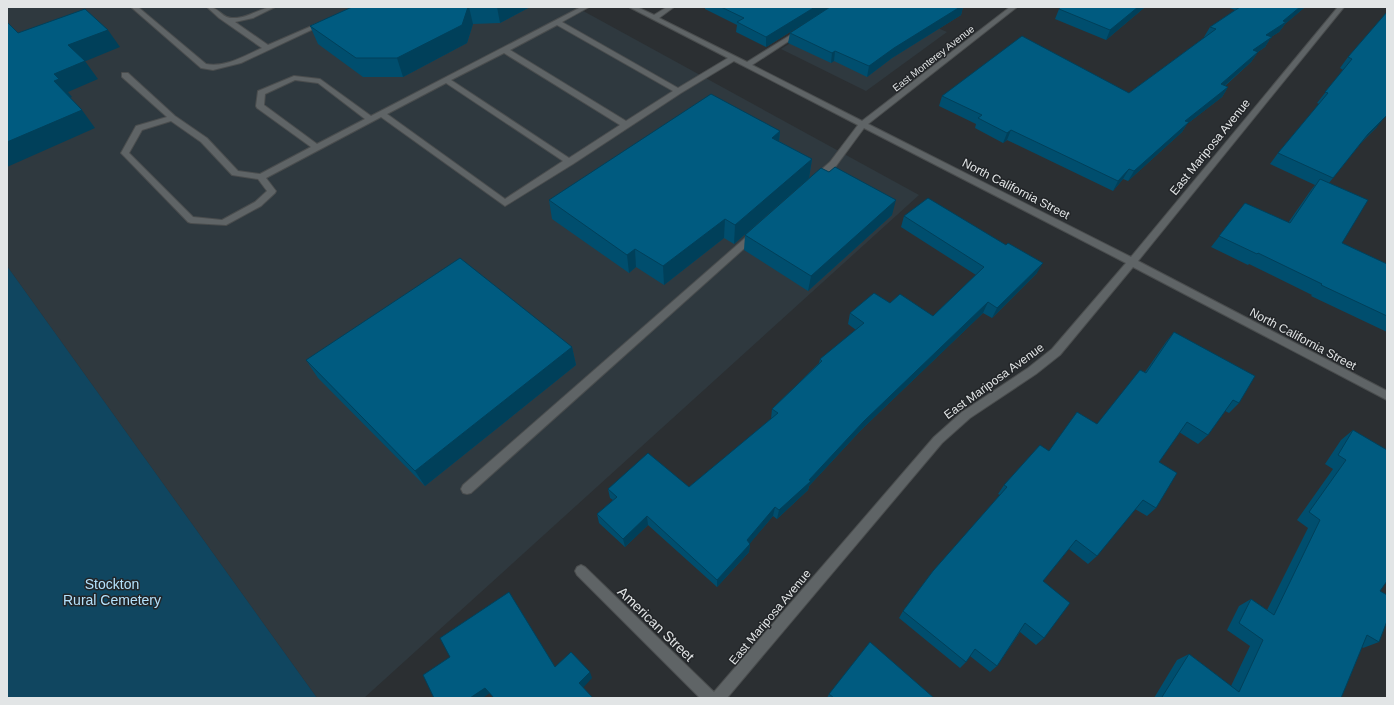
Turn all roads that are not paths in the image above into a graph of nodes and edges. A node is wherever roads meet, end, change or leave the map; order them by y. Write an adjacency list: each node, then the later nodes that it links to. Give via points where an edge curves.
1 (134, 7): 14 (street, via 204,66 223,66)
2 (210, 7): 10 (street)
3 (272, 7): 10 (street, via 244,18)
4 (586, 7): 12 (street)
5 (632, 7): 9 (street, North California Street)
6 (671, 7): 9 (street)
7 (1014, 7): 24 (street, East Monterey Avenue)
8 (1341, 7): 31 (street, East Mariposa Avenue)
9 (654, 18): 16 (street, North California Street)
10 (227, 20): 14 (street)
11 (331, 20): 14 (street)
12 (557, 22): 15 (street); 20 (street)
13 (806, 28): 17 (street)
14 (267, 48)
15 (505, 50): 19 (street); 25 (street)
16 (734, 58): 17 (street, North California Street); 20 (street)
17 (747, 64): 24 (street, North California Street)
18 (125, 75): 22 (street)
19 (446, 80): 21 (street); 27 (street)
20 (678, 91): 25 (street)
21 (381, 114): 23 (street); 27 (street, via 505,203)
22 (172, 118): 28 (street, via 204,140 235,173); 28 (street, via 139,128 125,153 191,220 223,223 258,204 272,191)
23 (371, 120): 26 (street); 26 (street, via 320,81 294,78 261,93 260,106)
24 (864, 124): 29 (street, East Monterey Avenue, via 833,164); 31 (street, North California Street)
25 (626, 125): 27 (street)
26 (317, 148): 28 (street)
27 (570, 162)
28 (261, 177)
29 (810, 185)
30 (762, 227): 33 (street)
31 (1132, 262): 32 (street, North California Street); 36 (street, East Mariposa Avenue, via 1056,352 966,415 938,440)
32 (1387, 396)
33 (467, 489)
34 (581, 571): 35 (street, American Street)
35 (710, 698)
36 (718, 698)

